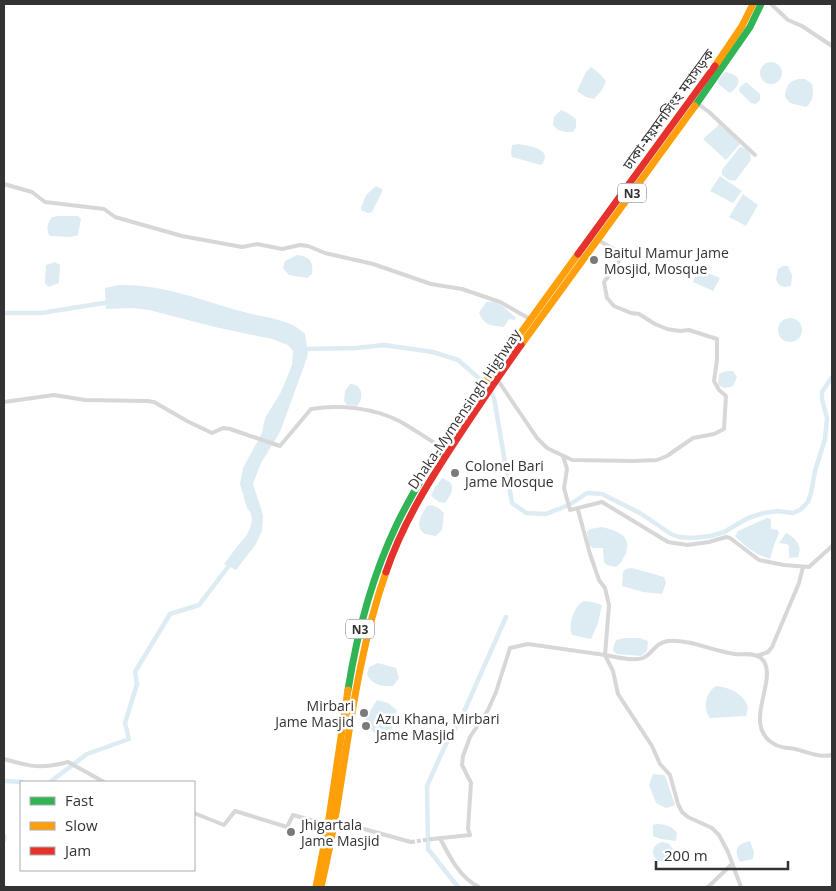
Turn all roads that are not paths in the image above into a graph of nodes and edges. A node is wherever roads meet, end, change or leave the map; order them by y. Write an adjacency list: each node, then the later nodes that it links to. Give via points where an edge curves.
1 (753, 4): 9 (highway, ঢাকা-ময়মনসিংহ মহাসড়ক / N3, via 723,55)
2 (761, 4): 5 (highway, Dhaka-Mymensingh Highway / N3, via 750,27)
3 (771, 4): 4 (street, via 788,20)
4 (832, 46)
5 (696, 103): 6 (street); 8 (highway, Dhaka-Mymensingh Highway / N3)
6 (755, 155)
7 (4, 184): 9 (street, via 32,192 45,202 104,209 115,216 182,236 242,247 257,244 282,249 308,246 431,284 462,289 500,302)
8 (598, 240): 11 (highway, Dhaka-Mymensingh Highway / N3); 14 (street, via 620,257 604,282 607,298 614,306 639,314 667,329 689,330 717,339 714,381 726,396 724,429 693,438 657,460 572,460)
9 (530, 319): 10 (highway, ঢাকা-ময়মনসিংহ মহাসড়ক / N3)
10 (492, 371): 13 (highway, Dhaka-Mymensingh Highway / N3)
11 (498, 379): 14 (street, via 537,438 547,448); 24 (highway, Dhaka-Mymensingh Highway / N3, via 431,478 392,554 362,651)
12 (4, 402): 13 (street, via 54,395 84,400 147,400 212,433 230,428 280,446 311,409 356,409 400,422)
13 (441, 447): 25 (highway, Dhaka-Mymensingh Highway / N3, via 397,524 376,574 364,614 354,651)
14 (563, 456): 15 (street, via 567,469 564,488 570,510)
15 (578, 510): 17 (street, via 602,502 668,542 687,545 726,537 759,560); 18 (street, via 592,561 609,605)
16 (832, 546): 17 (street, via 809,567)
17 (803, 567): 19 (street, via 772,647)
18 (605, 656): 19 (street, via 643,658 656,645 669,641); 27 (street, via 528,644 510,648 496,692 463,756 462,766 471,783 470,835); 29 (street, via 613,671 618,694 670,775 682,812 719,835)
19 (757, 656): 20 (street, via 763,660 767,678 760,709 763,733 777,746 821,756)
20 (832, 755)
21 (4, 759): 22 (street, via 48,767 68,762)
22 (102, 781)
23 (195, 813): 25 (street, via 224,825 235,811 287,827 293,816)
24 (335, 820): 28 (street); 31 (highway, Dhaka-Mymensingh Highway / N3)
25 (328, 825): 30 (highway, Dhaka-Mymensingh Highway / N3)
26 (432, 838): 27 (street)
27 (440, 838): 32 (street, via 450,858 471,883)
28 (411, 842)
29 (732, 864): 33 (street); 34 (street)
30 (316, 887)
31 (321, 887)
32 (479, 887)
33 (708, 887)
34 (741, 887)

